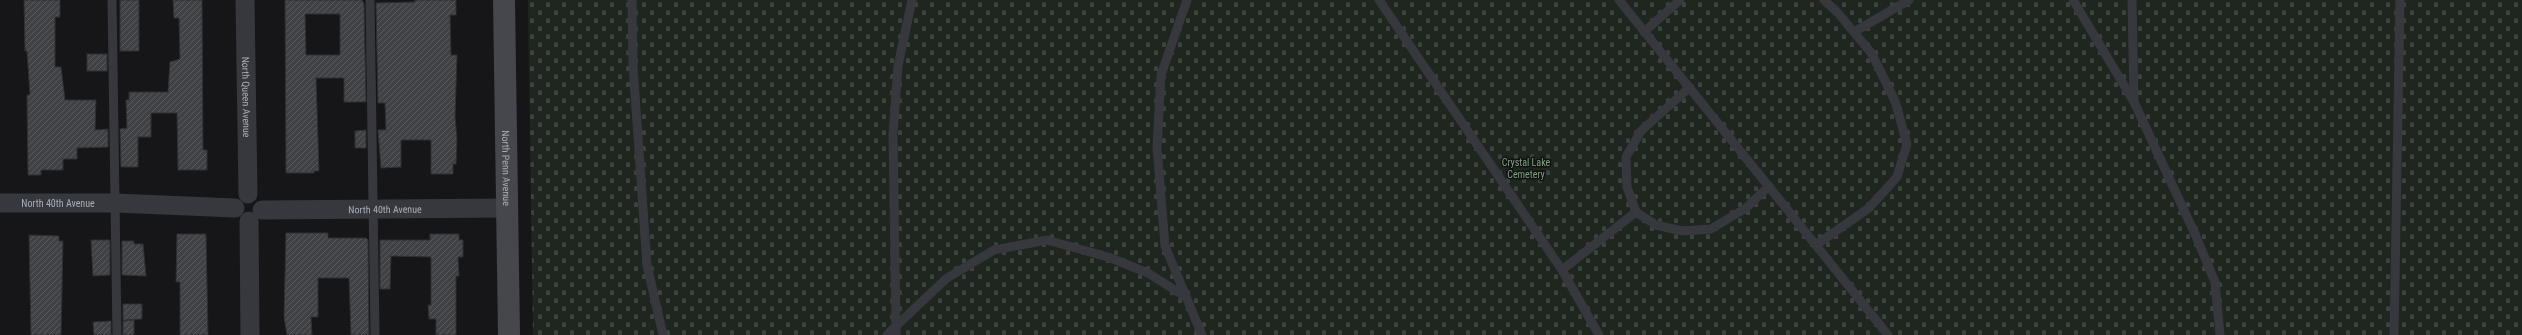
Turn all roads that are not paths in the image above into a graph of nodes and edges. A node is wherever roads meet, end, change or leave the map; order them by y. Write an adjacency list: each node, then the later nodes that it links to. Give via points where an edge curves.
1 (112, 0): 23 (lane)
2 (245, 0): 21 (street, North Queen Avenue)
3 (370, 0): 25 (lane)
4 (504, 0): 26 (main road, North Penn Avenue)
5 (632, 0): 37 (lane, via 633,66 647,266)
6 (912, 0): 32 (lane, via 898,66 893,134)
7 (1187, 0): 31 (lane, via 1161,75 1158,148 1165,246)
8 (1380, 0): 30 (lane)
9 (1619, 0): 16 (lane)
10 (1680, 0): 16 (lane)
11 (1824, 0): 17 (lane)
12 (1909, 0): 17 (lane)
13 (2073, 0): 19 (lane)
14 (2132, 0): 19 (lane)
15 (2400, 0): 43 (lane)
16 (1644, 32): 18 (lane)
17 (1854, 32): 29 (lane, via 1872,54 1895,101 1907,144 1897,178 1869,208)
18 (1690, 88): 20 (lane); 27 (lane, via 1641,131 1626,157 1627,187)
19 (2134, 102): 42 (lane, via 2215,282)
20 (1769, 186): 27 (lane, via 1746,208 1711,229 1682,231 1656,225); 29 (lane)
21 (248, 194): 24 (street, via 238,200); 28 (street, via 258,197)
22 (0, 203): 23 (street, North 40th Avenue)
23 (115, 203): 24 (street, North 40th Avenue); 33 (lane)
24 (235, 208): 28 (street, via 240,219)
25 (373, 208): 26 (street, North 40th Avenue); 28 (street, North 40th Avenue); 35 (lane)
26 (507, 208): 36 (main road, North Penn Avenue)
27 (1636, 212): 30 (lane)
28 (256, 216): 34 (street)
29 (1816, 245): 41 (lane)
30 (1562, 270): 40 (lane)
31 (1186, 297): 32 (lane, via 1148,273 1108,257 1047,240 994,250 946,278); 39 (lane)
32 (896, 330): 38 (lane)
33 (117, 335)
34 (250, 335)
35 (375, 335)
36 (509, 335)
37 (663, 335)
38 (887, 335)
39 (1202, 335)
40 (1599, 335)
41 (1888, 335)
42 (2220, 335)
43 (2394, 335)

